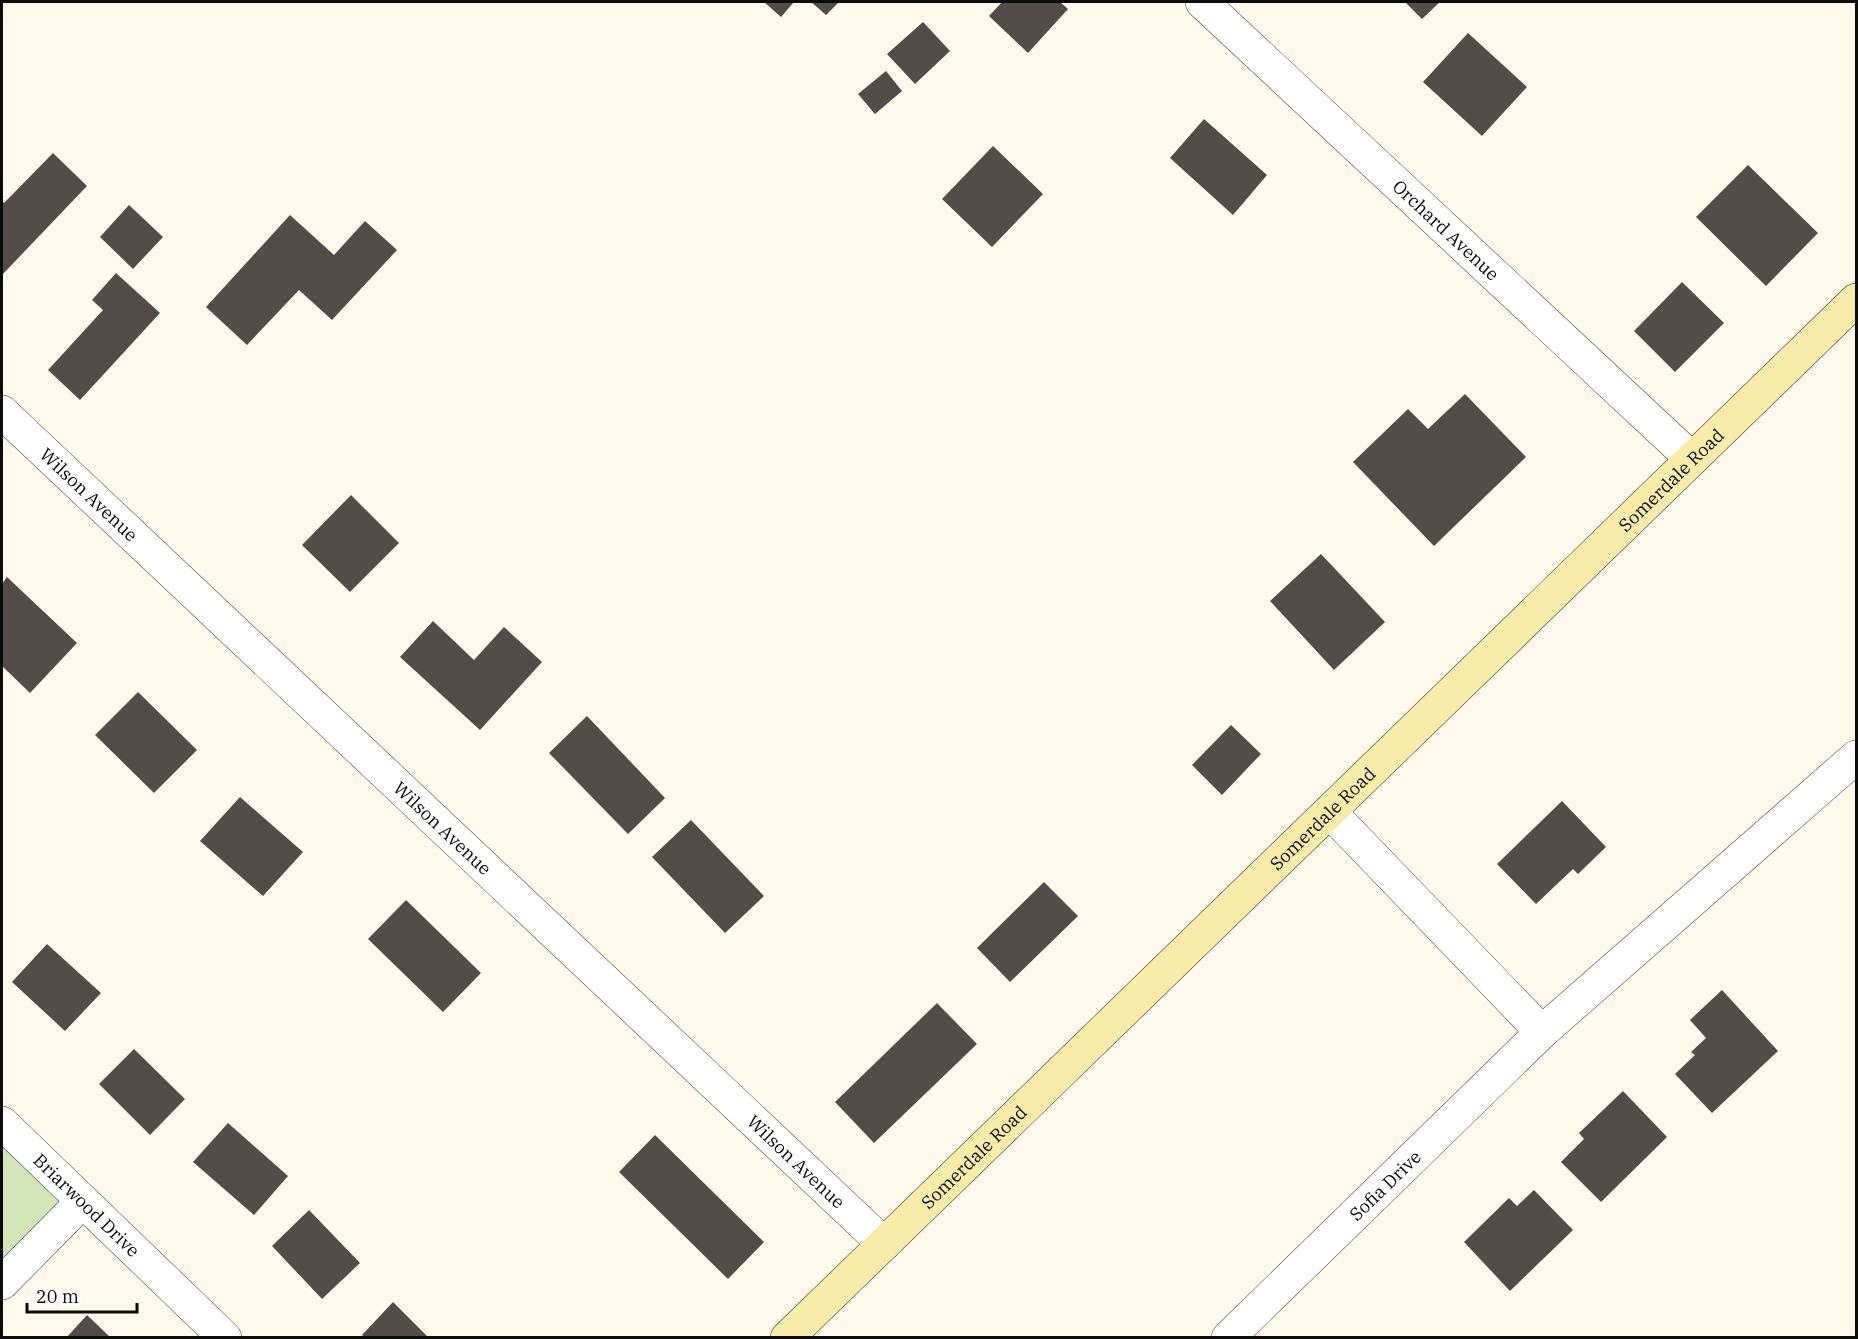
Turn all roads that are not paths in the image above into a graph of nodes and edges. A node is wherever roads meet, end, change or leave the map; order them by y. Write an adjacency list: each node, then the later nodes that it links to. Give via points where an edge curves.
1 (1202, 2): 4 (street, Orchard Avenue)
2 (1857, 300): 4 (main road, Somerdale Road)
3 (2, 412): 10 (street, Wilson Avenue)
4 (1692, 459): 6 (main road, Somerdale Road)
5 (1857, 757): 7 (street, Sofia Drive)
6 (1330, 812): 7 (street); 10 (main road, Somerdale Road)
7 (1542, 1032): 14 (street, Sofia Drive)
8 (2, 1123): 9 (street, Briarwood Drive)
9 (83, 1201): 11 (street); 12 (street, Briarwood Drive)
10 (884, 1244): 13 (main road, Somerdale Road)
11 (2, 1283)
12 (225, 1338)
13 (787, 1338)
14 (1228, 1338)

